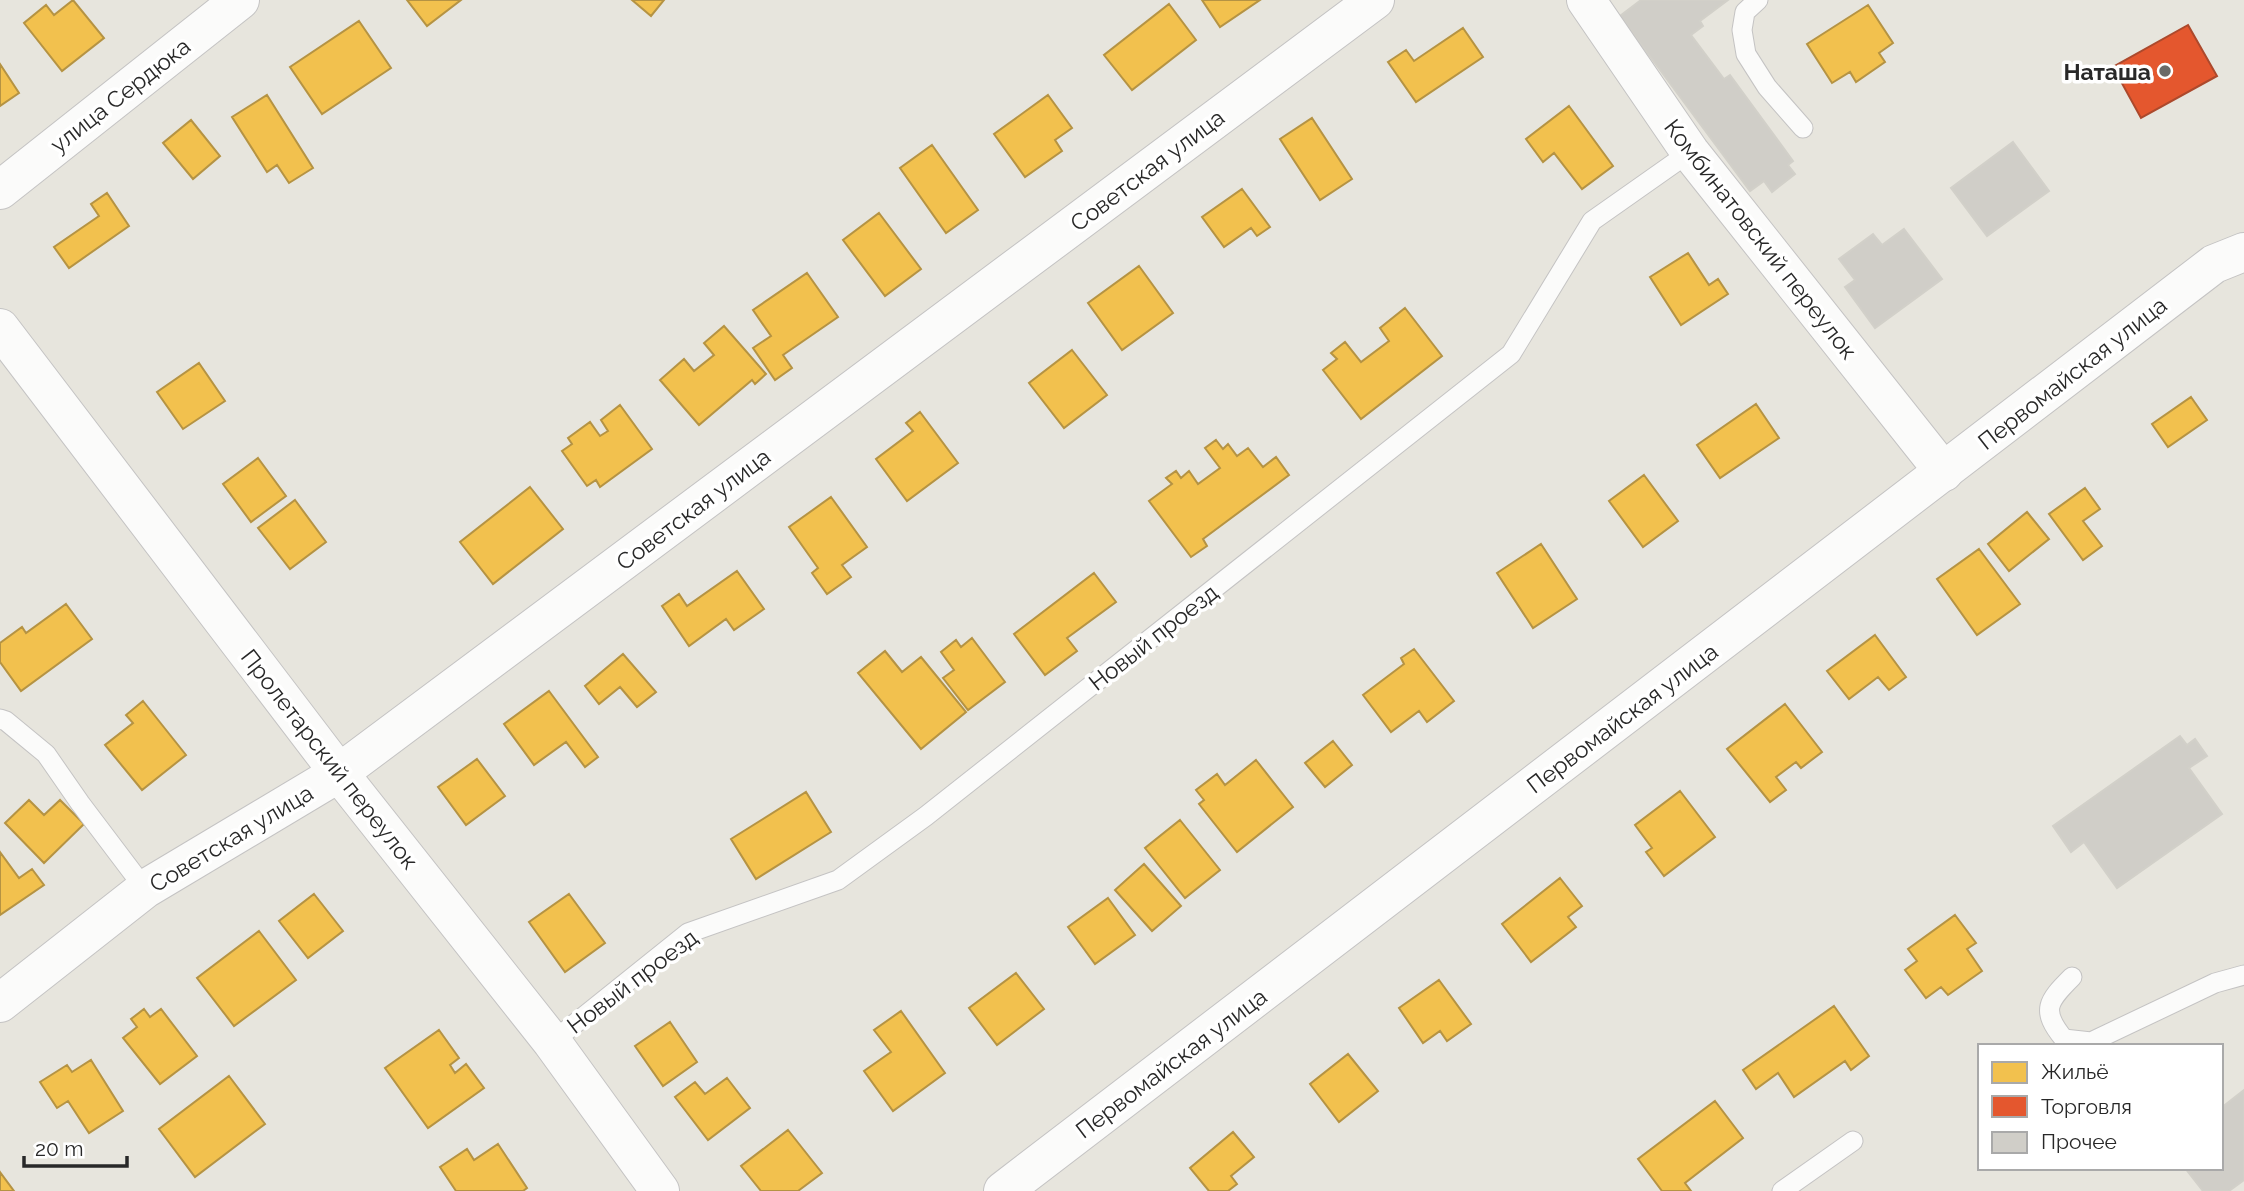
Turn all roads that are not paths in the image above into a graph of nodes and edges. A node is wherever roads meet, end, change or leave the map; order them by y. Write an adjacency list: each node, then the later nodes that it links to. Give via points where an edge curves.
1 (240, 0): 7 (street, улица Сердюка)
2 (1376, 0): 12 (street, Советская улица)
3 (1586, 0): 6 (street, Комбинатовский переулок)
4 (1758, 0): 5 (lane, via 1745,12 1746,54)
5 (1802, 128)
6 (1690, 152): 10 (street, Комбинатовский переулок); 17 (lane, Новый проезд, via 1592,221 1511,354 926,816 838,880 688,933)
7 (0, 190)
8 (2244, 252): 10 (street, Первомайская улица, via 2214,264)
9 (0, 328): 12 (street, Пролетарский переулок)
10 (1944, 472): 20 (street, Первомайская улица)
11 (0, 719): 13 (lane, via 46,754)
12 (339, 773): 13 (street, Советская улица); 17 (street, Пролетарский переулок)
13 (145, 889): 16 (street, Советская улица)
14 (2244, 975): 15 (lane, via 2215,983 2091,1042 2064,1039 2050,1022 2053,995)
15 (2072, 977)
16 (0, 1003)
17 (552, 1042): 19 (street, Пролетарский переулок)
18 (1853, 1142): 21 (lane)
19 (660, 1191)
20 (1003, 1191)
21 (1782, 1191)

